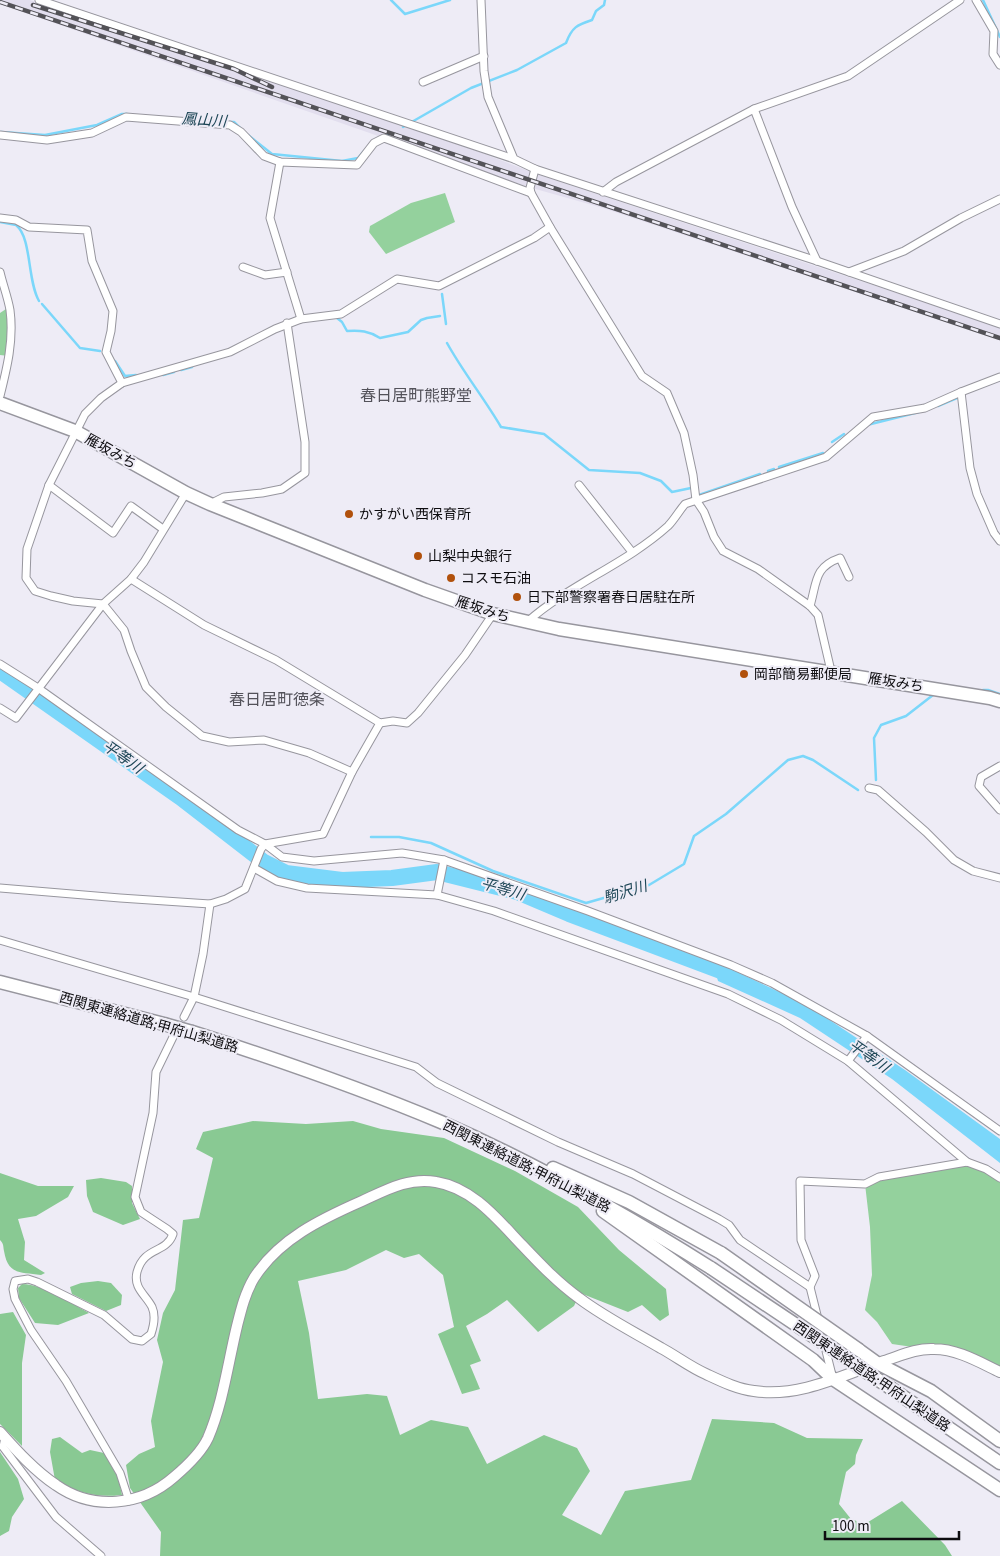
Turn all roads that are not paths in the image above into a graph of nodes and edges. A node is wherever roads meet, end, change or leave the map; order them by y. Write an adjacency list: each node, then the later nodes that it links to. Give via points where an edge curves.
1 (39, 0): 10 (street)
2 (481, 0): 5 (street)
3 (960, 0): 8 (street, via 848,76)
4 (976, 0): 6 (street, via 994,31 993,54)
5 (484, 56): 7 (street); 10 (street, via 488,97)
6 (1000, 64)
7 (423, 82)
8 (754, 109): 14 (street, via 616,182); 18 (street)
9 (0, 135): 11 (street, via 47,140 92,133 126,117 230,125 264,156)
10 (514, 159): 12 (street)
11 (280, 162): 13 (street, via 356,165 374,143 384,138); 21 (street, via 270,218)
12 (535, 169): 13 (street); 14 (street)
13 (530, 190): 17 (street)
14 (603, 192): 18 (street)
15 (1000, 199): 22 (street, via 904,251)
16 (0, 218): 27 (street, via 29,226 87,230 92,261 113,311 106,352)
17 (550, 227): 23 (street, via 439,286 397,279 341,314); 35 (street, via 642,376 667,393 684,433)
18 (817, 261): 22 (street)
19 (242, 267): 21 (street, via 265,275)
20 (0, 272): 29 (street, via 10,310 11,338)
21 (287, 272): 23 (street)
22 (848, 272): 25 (street)
23 (301, 319): 24 (street)
24 (287, 323): 27 (street, via 230,352); 36 (street, via 306,442 305,473 282,489 224,497)
25 (1000, 324)
26 (1000, 377): 28 (street)
27 (122, 383): 31 (street, via 85,414)
28 (961, 392): 35 (street, via 925,408 873,418 826,457); 38 (street, via 970,468 977,494)
29 (0, 396)
30 (0, 403): 31 (highway, 雁坂みち)
31 (75, 431): 32 (street); 34 (highway, 雁坂みち)
32 (49, 485): 37 (street, via 113,533 131,506); 43 (street, via 27,549 26,578 35,591 73,601)
33 (579, 485): 40 (street)
34 (186, 493): 36 (highway, 雁坂みち); 37 (street)
35 (696, 500): 40 (street, via 685,504 670,524); 44 (street, via 723,551 758,569)
36 (210, 504): 45 (highway, 雁坂みち)
37 (163, 529): 42 (street)
38 (997, 531): 39 (street)
39 (1000, 541)
40 (632, 552): 46 (street)
41 (849, 577): 44 (street, via 840,558 827,562 819,571)
42 (131, 578): 43 (street); 52 (street, via 204,624 276,660)
43 (103, 604): 49 (street); 54 (street, via 124,630 146,687 202,736 229,742 264,740 310,753)
44 (810, 606): 48 (street, via 818,615)
45 (492, 614): 46 (highway, 雁坂みち); 52 (street, via 465,655 418,713 407,723)
46 (526, 622): 48 (highway, 雁坂みち)
47 (0, 664): 49 (street)
48 (831, 671): 50 (highway, 雁坂みち)
49 (38, 688): 51 (street, via 16,718); 57 (street)
50 (1000, 701)
51 (0, 708)
52 (380, 723): 54 (street)
53 (1000, 766): 56 (street, via 981,777 979,786)
54 (352, 772): 57 (street, via 323,834)
55 (869, 788): 60 (street, via 878,790 954,860 973,871)
56 (1000, 810)
57 (264, 847): 58 (street, via 282,857 314,861 402,854); 59 (street)
58 (444, 860): 62 (street); 69 (street, via 731,965 772,983)
59 (254, 868): 62 (street, via 277,881 307,888); 63 (street, via 245,889)
60 (1000, 878)
61 (0, 888): 63 (street)
62 (437, 895): 70 (street, via 494,911 728,994 781,1020)
63 (210, 904): 66 (street)
64 (0, 940): 66 (street)
65 (4, 982): 71 (highway, 西関東連絡道路;甲府山梨道路, bridge, via 192,1032 354,1087)
66 (194, 997): 67 (street); 76 (street, via 416,1067 436,1083 633,1174 728,1225 740,1240)
67 (184, 1017)
68 (174, 1035): 84 (street, via 156,1072 153,1114 135,1197 141,1212 173,1234 167,1244 145,1256 137,1272 139,1290 152,1307 151,1334 142,1341 132,1339 104,1315 28,1279 15,1281 13,1289 31,1330 66,1381 120,1473)
69 (867, 1036): 70 (street); 72 (street)
70 (848, 1061): 73 (street)
71 (442, 1123): 75 (highway, 西関東連絡道路;甲府山梨道路); 77 (highway, bridge, via 511,1149 629,1202 721,1254)
72 (1000, 1131)
73 (967, 1162): 74 (street); 76 (street, via 879,1177 864,1184 800,1181 801,1240 815,1276)
74 (1000, 1178)
75 (562, 1181): 79 (highway, via 814,1360); 82 (highway, 西関東連絡道路;甲府山梨道路, bridge, via 712,1268)
76 (810, 1287): 79 (street)
77 (877, 1364): 78 (street, via 920,1349 938,1348 961,1354); 79 (street); 81 (highway, via 931,1391)
78 (1000, 1372)
79 (833, 1379): 83 (highway); 84 (street, via 816,1386 756,1392 702,1372 578,1298 484,1207 465,1193 437,1182 414,1181 363,1200 315,1224 281,1246 266,1262 242,1303 218,1410 207,1441 189,1464 164,1486)
80 (3, 1435): 84 (street, via 38,1471 75,1496 106,1503); 85 (street, via 4,1447 50,1509)
81 (1000, 1441)
82 (1000, 1463)
83 (1000, 1490)
84 (129, 1501)
85 (101, 1556)

